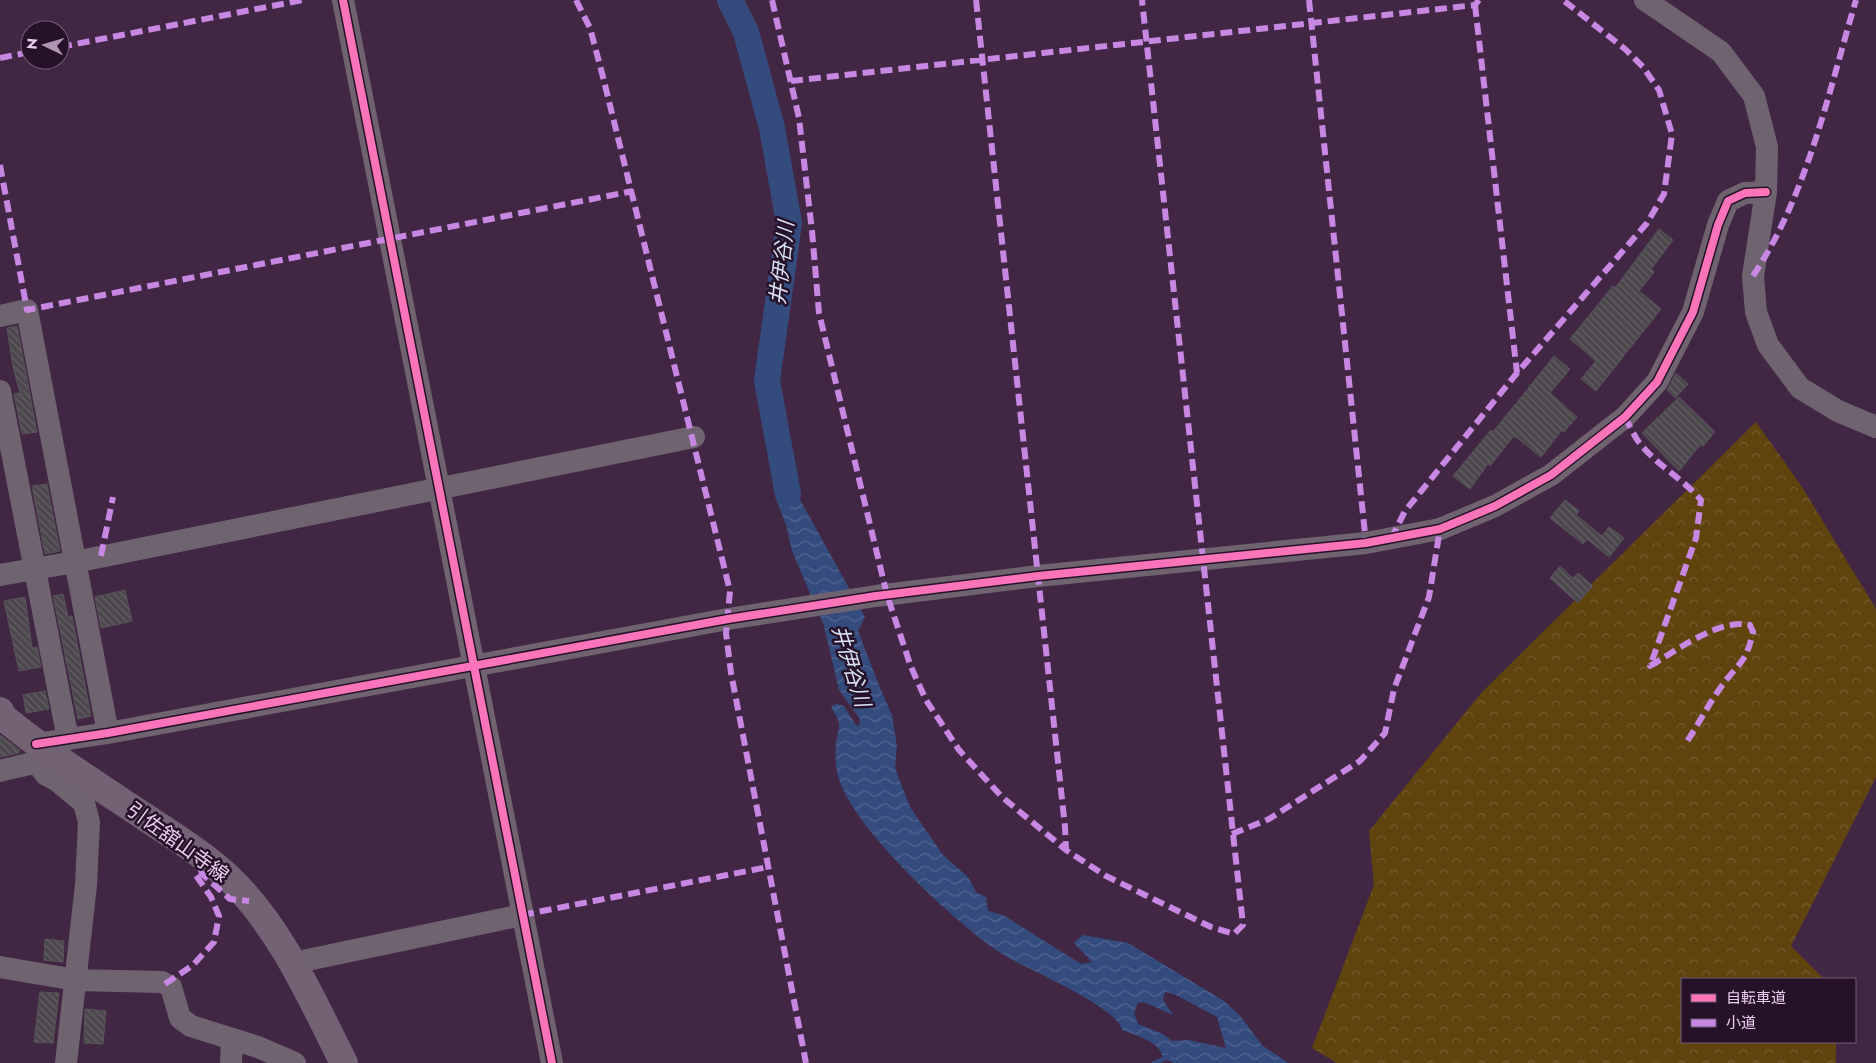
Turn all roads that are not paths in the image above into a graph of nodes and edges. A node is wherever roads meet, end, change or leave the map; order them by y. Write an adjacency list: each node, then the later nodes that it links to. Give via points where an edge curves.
1 (343, 0): 8 (street)
2 (1645, 0): 3 (street, via 1721,52 1754,96 1767,147)
3 (1766, 192): 6 (street, via 1753,276 1756,312 1768,345 1800,388 1838,412); 12 (street, via 1745,193 1728,201 1693,312 1657,382 1625,417 1551,475 1495,506 1440,529 1374,541 876,596)
4 (0, 316): 9 (street, via 27,310)
5 (0, 393): 10 (street)
6 (1876, 427)
7 (694, 437): 8 (street)
8 (438, 488): 9 (street); 12 (street)
9 (75, 562): 10 (street); 14 (street)
10 (34, 569): 11 (street); 15 (street)
11 (0, 575)
12 (472, 666): 14 (street); 17 (street)
13 (0, 711): 15 (main road, 引佐舘山寺線)
14 (108, 733): 15 (street)
15 (48, 750): 16 (street, via 20,765); 18 (main road, 引佐舘山寺線, via 205,857 249,901); 20 (street, via 46,775 84,803 90,822)
16 (0, 771)
17 (522, 915): 18 (street); 26 (street)
18 (292, 963): 25 (main road, 引佐舘山寺線)
19 (0, 967): 20 (street)
20 (76, 980): 21 (street, via 162,982 171,987 180,1018 191,1026); 22 (street)
21 (232, 1039): 23 (street); 24 (street, via 258,1046)
22 (66, 1063)
23 (231, 1063)
24 (295, 1063)
25 (344, 1063)
26 (552, 1063)

